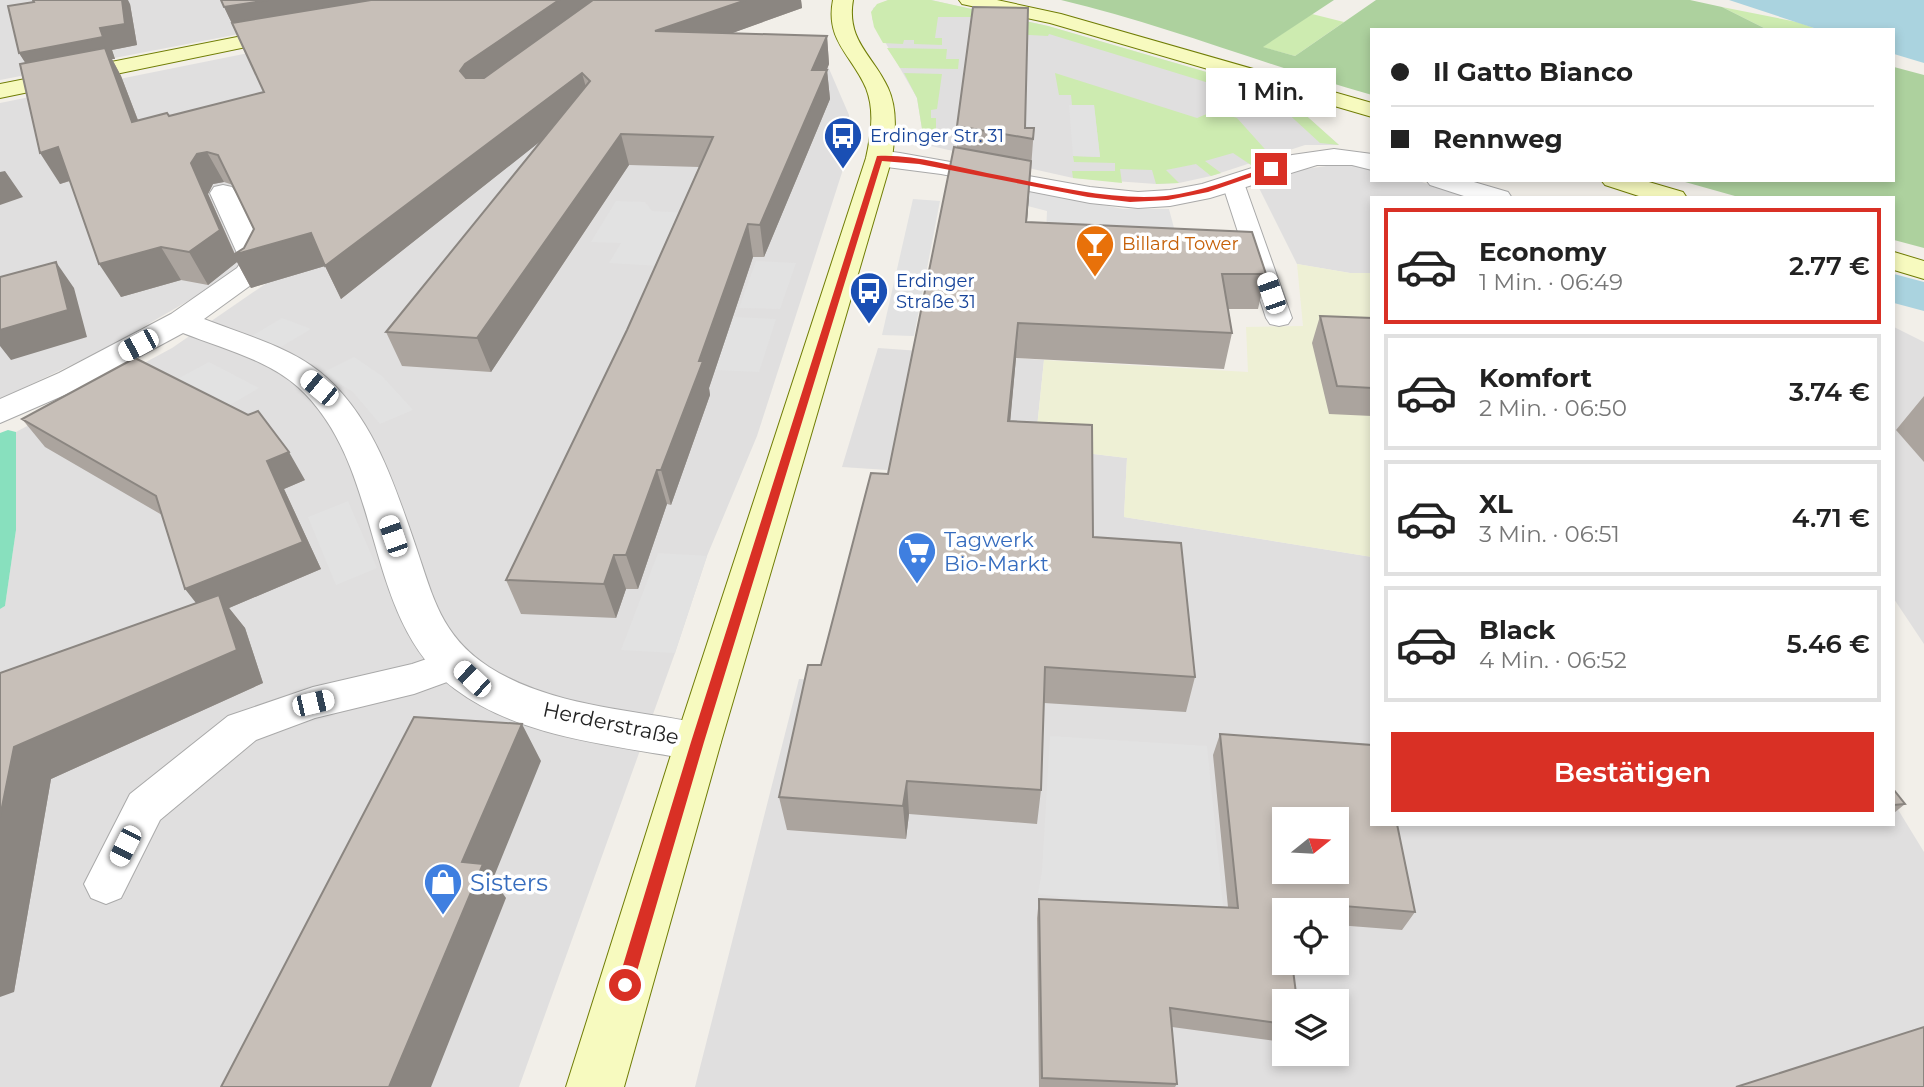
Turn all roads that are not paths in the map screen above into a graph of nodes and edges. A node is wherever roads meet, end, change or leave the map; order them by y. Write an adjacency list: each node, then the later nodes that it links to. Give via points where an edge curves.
1 (843, 0): 6 (street, via 841,30 877,89 883,111)
2 (969, 0): 5 (street, via 1078,24)
3 (313, 27): 4 (street)
4 (0, 91)
5 (1370, 109)
6 (879, 158): 10 (street, via 1130,200 1168,198); 20 (street)
7 (1370, 162): 10 (street, via 1344,155 1310,157)
8 (1446, 182): 12 (street)
9 (1621, 182): 13 (street)
10 (1233, 183): 16 (lane)
11 (223, 193): 17 (street, via 255,262 237,283)
12 (1492, 196)
13 (1667, 196)
14 (1895, 261): 15 (street)
15 (1924, 270)
16 (1279, 318)
17 (182, 321): 18 (street); 19 (street, Herderstraße, via 283,362 319,388 360,446 423,625)
18 (0, 412)
19 (456, 664): 20 (street, Herderstraße, via 472,679 565,717); 21 (lane, via 313,703 242,728 145,807)
20 (698, 742): 22 (street)
21 (106, 884)
22 (595, 1087)

